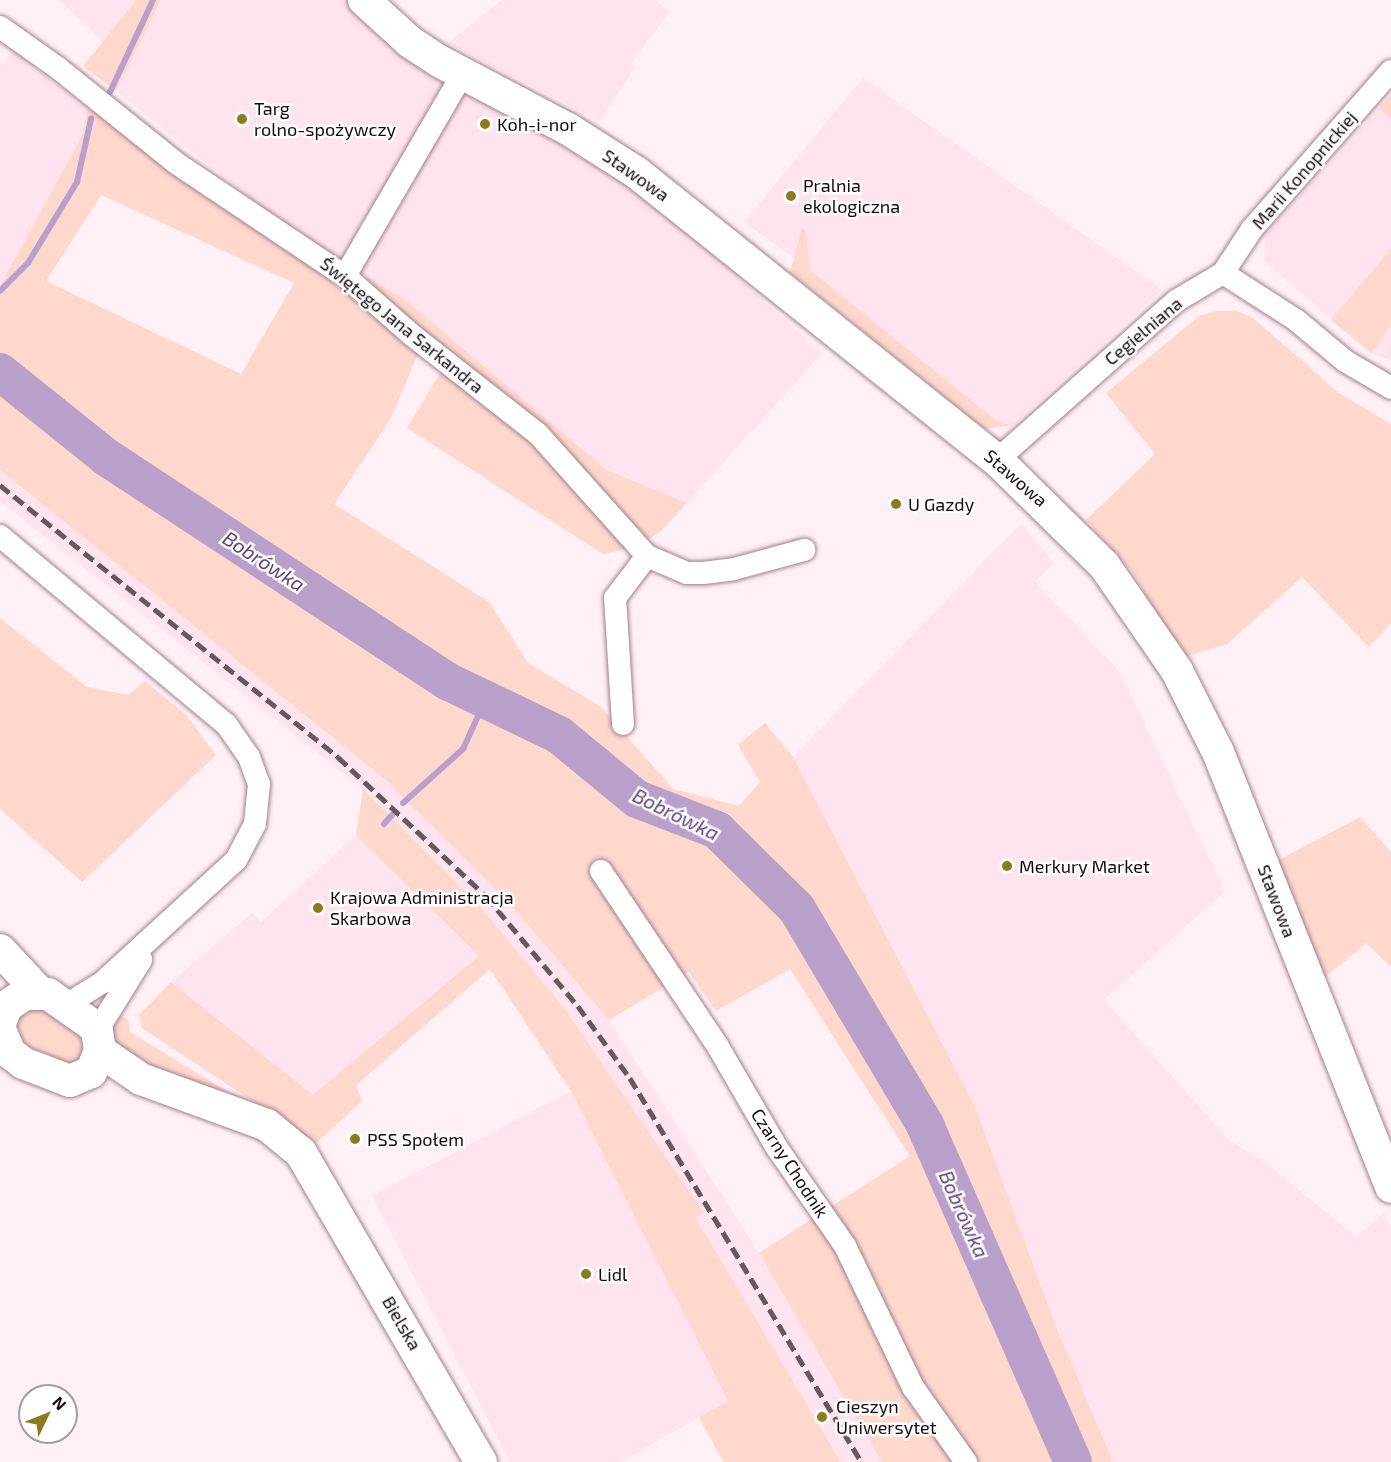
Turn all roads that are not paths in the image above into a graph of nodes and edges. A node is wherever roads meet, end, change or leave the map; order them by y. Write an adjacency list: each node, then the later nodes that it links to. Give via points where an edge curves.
1 (364, 0): 4 (street, Stawowa, via 410,42)
2 (0, 27): 6 (street, Świętego Jana Sarkandra, via 58,68 176,163)
3 (1391, 71): 5 (street, Marii Konopnickiej, via 1251,229)
4 (463, 73): 6 (street); 8 (street, Stawowa, via 568,129 637,173)
5 (1223, 273): 7 (street, via 1296,320 1345,361); 8 (street, Cegielniana, via 1176,301)
6 (345, 276): 11 (street, Świętego Jana Sarkandra, via 413,336 538,434)
7 (1391, 388)
8 (998, 460): 21 (street, Stawowa, via 1104,565 1177,671 1218,752)
9 (0, 536): 14 (street, via 199,699 241,743 255,771 258,812 244,849 223,875)
10 (804, 550): 11 (street, Świętego Jana Sarkandra, via 703,573 687,573)
11 (647, 556): 12 (street, via 615,598)
12 (623, 724)
13 (601, 871): 23 (street, Czarny Chodnik, via 717,1045 777,1148 845,1246 913,1387)
14 (165, 927): 16 (street, via 94,990); 18 (street)
15 (0, 950): 16 (street, Bielska)
16 (52, 999): 17 (street, via 25,994); 18 (street, Bielska)
17 (2, 1022): 19 (street, Bielska, via 49,1075 70,1081)
18 (99, 1041): 19 (street, via 96,1065); 20 (street, Bielska, via 141,1079 267,1125 302,1153)
19 (84, 1078): 20 (street, Bielska, via 240,1130)
20 (322, 1184): 22 (street, Bielska)
21 (1391, 1187)
22 (481, 1462)
23 (966, 1462)

